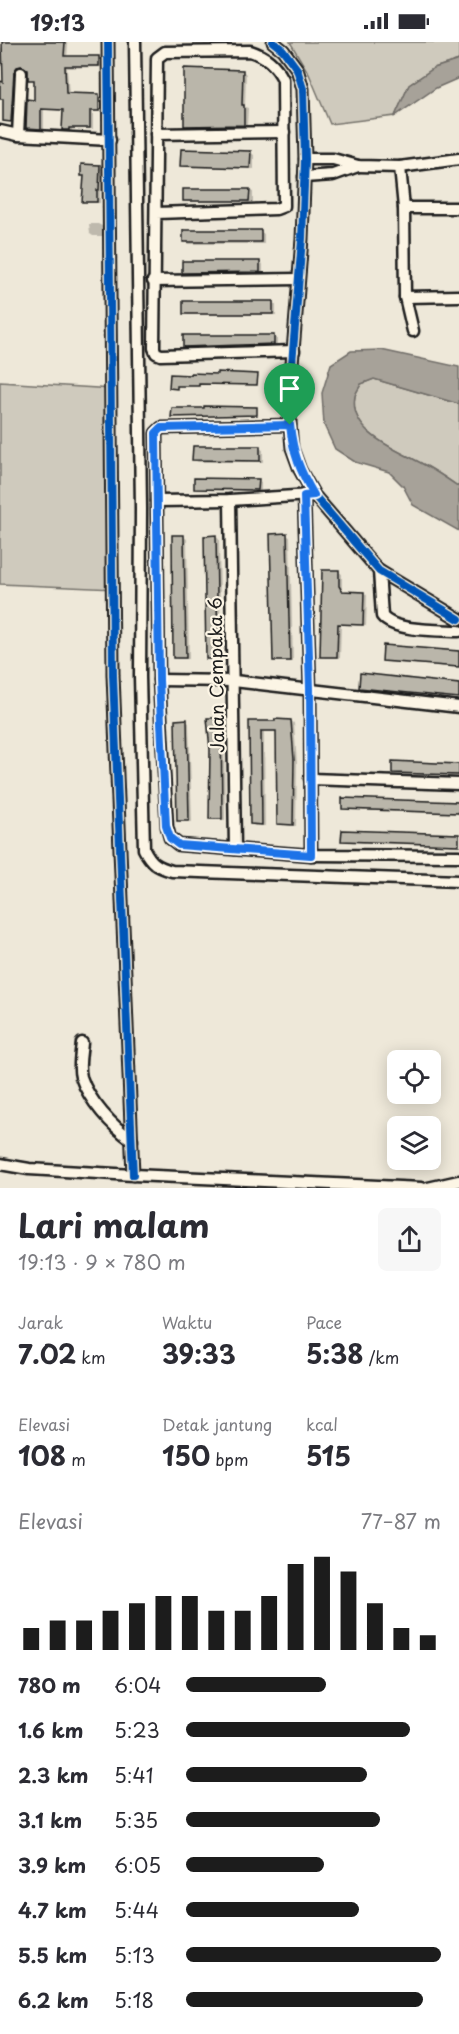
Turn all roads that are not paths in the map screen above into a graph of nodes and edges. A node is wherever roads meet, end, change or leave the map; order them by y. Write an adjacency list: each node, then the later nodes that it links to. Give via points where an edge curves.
1 (108, 42): 9 (street)
2 (135, 42): 40 (street, via 144,849 158,867 172,871)
3 (273, 42): 10 (street, via 297,69 303,88)
4 (21, 73): 8 (street)
5 (0, 131): 8 (street)
6 (284, 132): 7 (street); 7 (street, via 283,79 261,55 250,51 165,52 157,58); 17 (street, via 282,208)
7 (156, 134): 17 (street)
8 (18, 135): 9 (street)
9 (110, 140): 42 (street, via 113,675)
10 (304, 159): 12 (street, via 333,159); 14 (street)
11 (459, 159): 13 (street)
12 (358, 166): 13 (street); 14 (street, via 333,175)
13 (400, 167): 15 (street)
14 (304, 177): 18 (street)
15 (404, 207): 16 (street); 21 (street)
16 (459, 208)
17 (156, 213): 19 (street)
18 (298, 279): 19 (street); 23 (street)
19 (153, 281): 23 (street, via 156,353)
20 (459, 296): 21 (street)
21 (405, 297): 22 (street)
22 (413, 331)
23 (294, 351): 24 (street)
24 (290, 425): 25 (street, via 292,448); 27 (street, via 157,430)
25 (309, 495): 26 (street); 28 (street); 33 (street)
26 (230, 500): 27 (street); 32 (street, Jalan Cempaka 6)
27 (157, 501): 31 (street)
28 (379, 571): 29 (street); 30 (street, via 382,616 386,621 400,626)
29 (459, 619)
30 (459, 631)
31 (159, 680): 32 (street); 37 (street, via 166,826 170,838 179,845)
32 (234, 681): 33 (street); 37 (street, Jalan Cempaka 6)
33 (310, 689): 34 (street); 35 (street)
34 (459, 707)
35 (310, 779): 36 (street); 38 (street)
36 (459, 784)
37 (235, 849): 38 (street)
38 (311, 855): 39 (street)
39 (459, 856)
40 (459, 881)
41 (82, 1043): 42 (street, via 80,1069 85,1084 109,1121)
42 (132, 1140): 46 (street)
43 (0, 1164): 44 (street)
44 (29, 1169): 45 (street); 46 (street)
45 (0, 1173)
46 (133, 1175): 48 (street)
47 (459, 1181): 49 (street)
48 (422, 1188)
49 (428, 1188)

